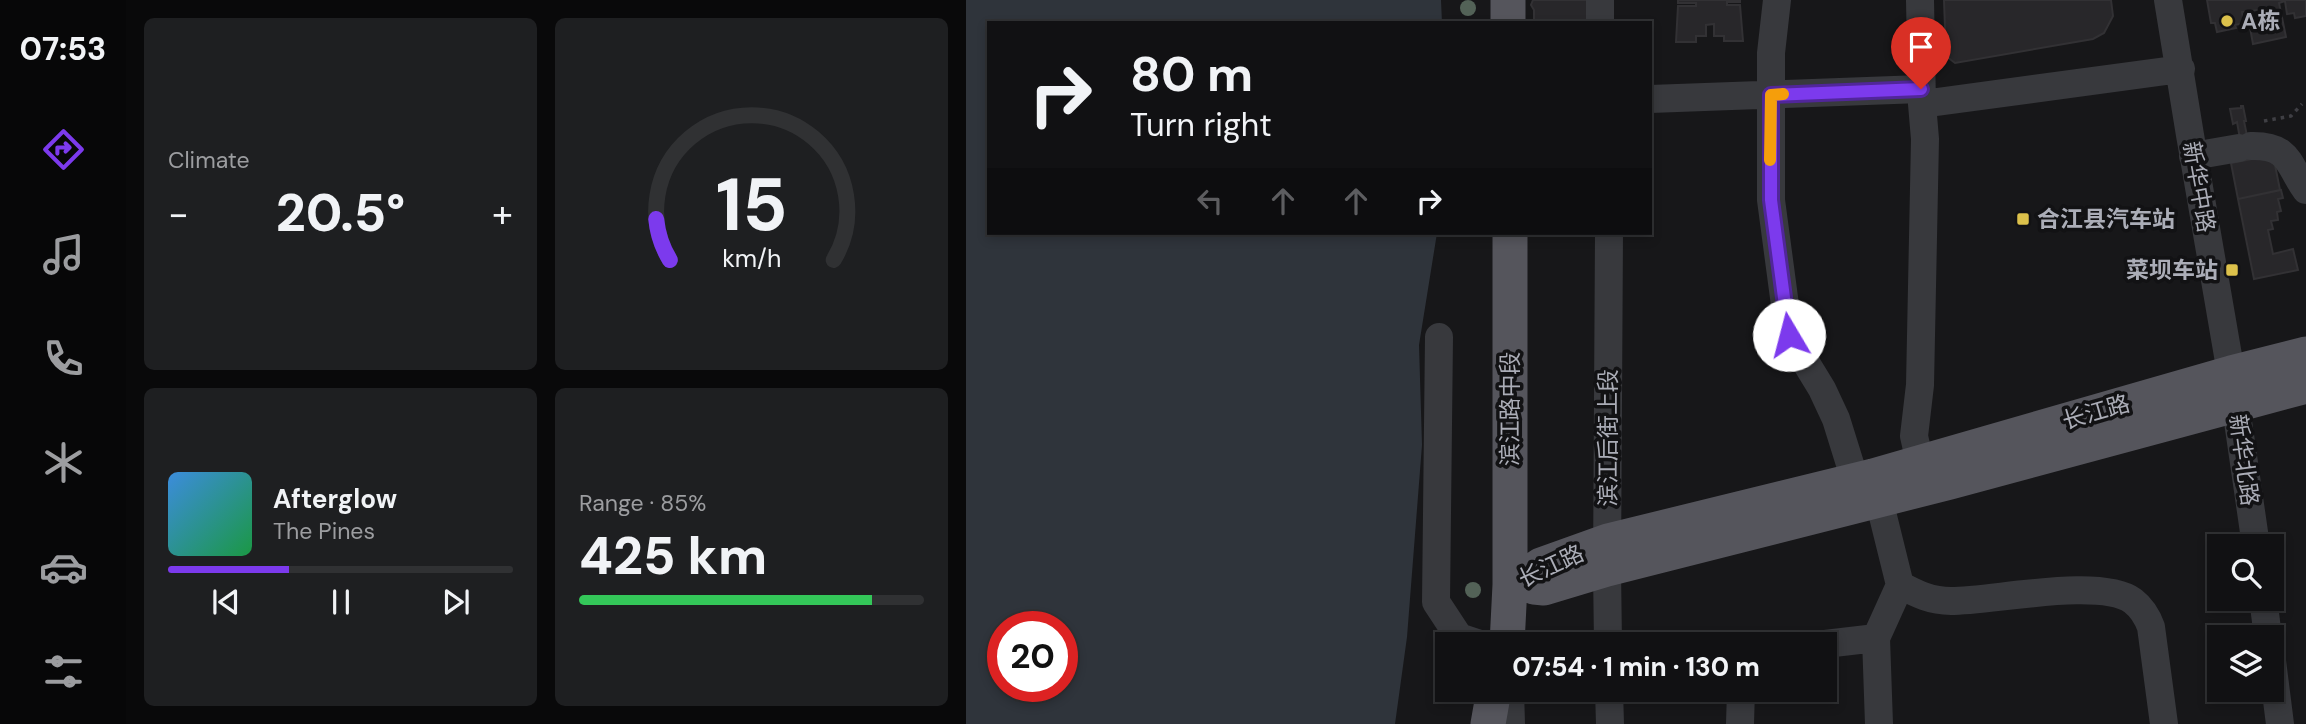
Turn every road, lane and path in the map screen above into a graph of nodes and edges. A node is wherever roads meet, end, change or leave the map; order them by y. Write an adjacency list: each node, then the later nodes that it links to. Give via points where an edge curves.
1 (1508, 0): 6 (main road)
2 (1600, 0): 7 (street)
3 (1777, 0): 9 (street)
4 (1920, 0): 10 (street)
5 (2168, 0): 8 (street, 新华中路)
6 (1508, 21)
7 (1600, 21)
8 (2180, 69): 10 (street); 14 (street, 新华中路)
9 (1771, 95): 10 (street); 11 (street); 23 (street, via 1771,200 1789,335 1822,388)
10 (1922, 97): 22 (street, via 1920,385 1914,436)
11 (1652, 99)
12 (2302, 104): 13 (path, via 2291,116)
13 (2250, 139): 14 (street); 15 (street, via 2282,155)
14 (2193, 156): 21 (street, 新华中路)
15 (2306, 190)
16 (1510, 235): 26 (main road, 滨江路中段)
17 (1609, 235): 25 (street, 滨江后街上段)
18 (1439, 337): 28 (street, via 1436,602)
19 (2306, 354): 21 (main road, 长江路)
20 (2306, 386): 21 (main road, 长江路)
21 (2234, 389): 22 (main road, 长江路); 24 (street, 新华北路)
22 (1939, 467): 23 (main road, 长江路)
23 (1869, 486): 25 (main road, 长江路); 27 (street)
24 (2254, 534)
25 (1607, 555): 26 (main road, 长江路, via 1544,588); 31 (street, 滨江后街上段)
26 (1510, 585): 29 (main road); 30 (main road)
27 (1900, 585): 32 (street); 46 (street, via 1924,598 1950,601 2093,589 2131,599 2146,613 2151,627)
28 (1456, 632)
29 (1503, 632)
30 (1509, 632)
31 (1608, 632)
32 (1876, 638): 33 (street); 45 (street)
33 (1837, 643)
34 (1492, 702): 40 (main road)
35 (1504, 702): 41 (main road)
36 (1510, 702): 42 (street)
37 (1609, 702): 43 (street)
38 (1741, 702): 44 (street)
39 (2277, 702): 47 (street)
40 (1488, 724)
41 (1503, 724)
42 (1511, 724)
43 (1610, 724)
44 (1740, 724)
45 (1879, 724)
46 (2164, 724)
47 (2280, 724)

